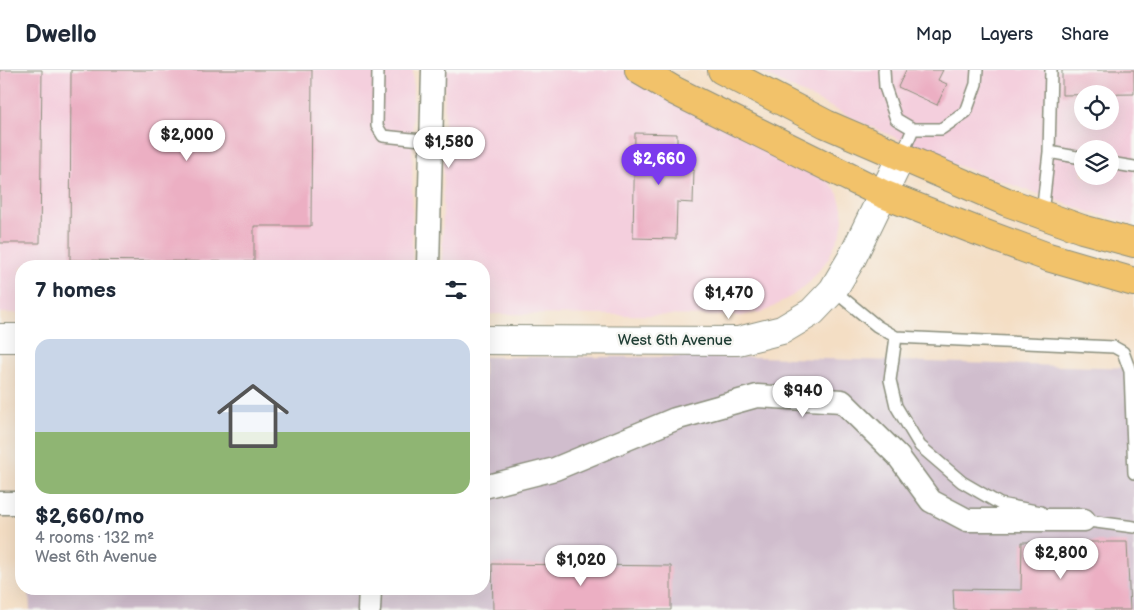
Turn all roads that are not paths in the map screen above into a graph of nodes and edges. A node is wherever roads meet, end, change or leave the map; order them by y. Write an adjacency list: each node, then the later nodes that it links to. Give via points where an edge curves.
1 (378, 70): 9 (lane, via 377,126 383,136)
2 (433, 70): 9 (street)
3 (639, 70): 15 (main road)
4 (722, 70): 11 (main road, via 826,124)
5 (884, 70): 8 (lane, via 885,88 896,119)
6 (977, 70): 8 (lane, via 976,84 966,112 942,129)
7 (1050, 70): 10 (lane)
8 (913, 129): 11 (lane)
9 (431, 141): 18 (street)
10 (1049, 152): 12 (lane); 16 (lane)
11 (901, 157): 15 (street, West 6th Avenue); 16 (main road)
12 (1074, 157)
13 (1119, 164): 14 (lane)
14 (1134, 167)
15 (883, 194): 19 (main road, via 1048,257); 20 (street, West 6th Avenue)
16 (1042, 214): 17 (main road)
17 (1134, 243)
18 (428, 260)
19 (1134, 282)
20 (833, 290): 21 (lane, via 877,326); 24 (street, West 6th Avenue, via 812,312 782,330 738,341)
21 (896, 337): 25 (lane, via 1114,347 1123,352 1130,371); 27 (lane, via 890,380 896,406 920,446 962,482 1000,504)
22 (0, 338): 23 (street)
23 (15, 338)
24 (490, 340)
25 (1134, 473)
26 (490, 485): 27 (street, via 555,469 675,419 757,396 842,401 898,456 931,501 967,520)
27 (1084, 520): 28 (lane)
28 (1134, 527)
29 (370, 595): 30 (street)
30 (369, 610)

